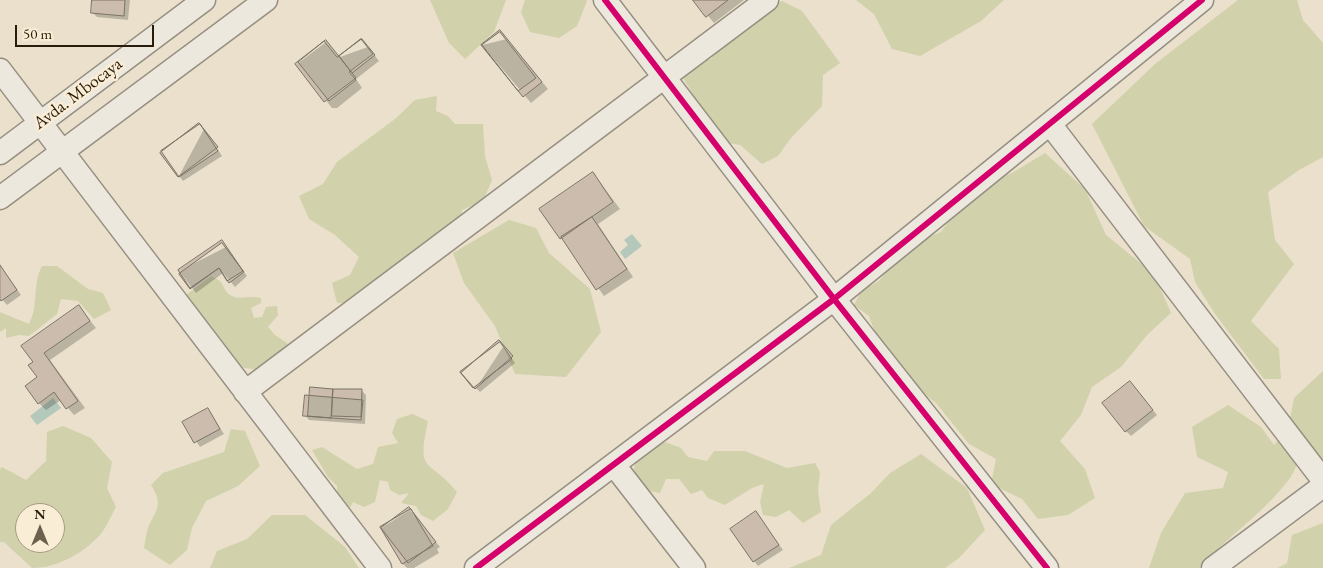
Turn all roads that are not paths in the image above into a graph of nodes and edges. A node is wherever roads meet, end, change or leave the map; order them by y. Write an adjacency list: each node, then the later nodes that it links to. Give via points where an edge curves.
1 (204, 0): 8 (street, Avda. Mbocaya)
2 (266, 0): 10 (street)
3 (606, 0): 7 (street)
4 (767, 0): 7 (street)
5 (1202, 0): 9 (street)
6 (0, 70): 8 (street)
7 (664, 77): 13 (street); 14 (street)
8 (40, 123): 10 (street); 11 (street, Avda. Mbocaya)
9 (1050, 124): 13 (street); 16 (street)
10 (62, 152): 12 (street); 14 (street)
11 (0, 153)
12 (0, 198)
13 (834, 299): 15 (street); 21 (street)
14 (245, 392): 18 (street)
15 (614, 465): 19 (street); 20 (street)
16 (1323, 480)
17 (1323, 486): 22 (street)
18 (380, 568)
19 (476, 568)
20 (694, 568)
21 (1047, 568)
22 (1213, 568)

